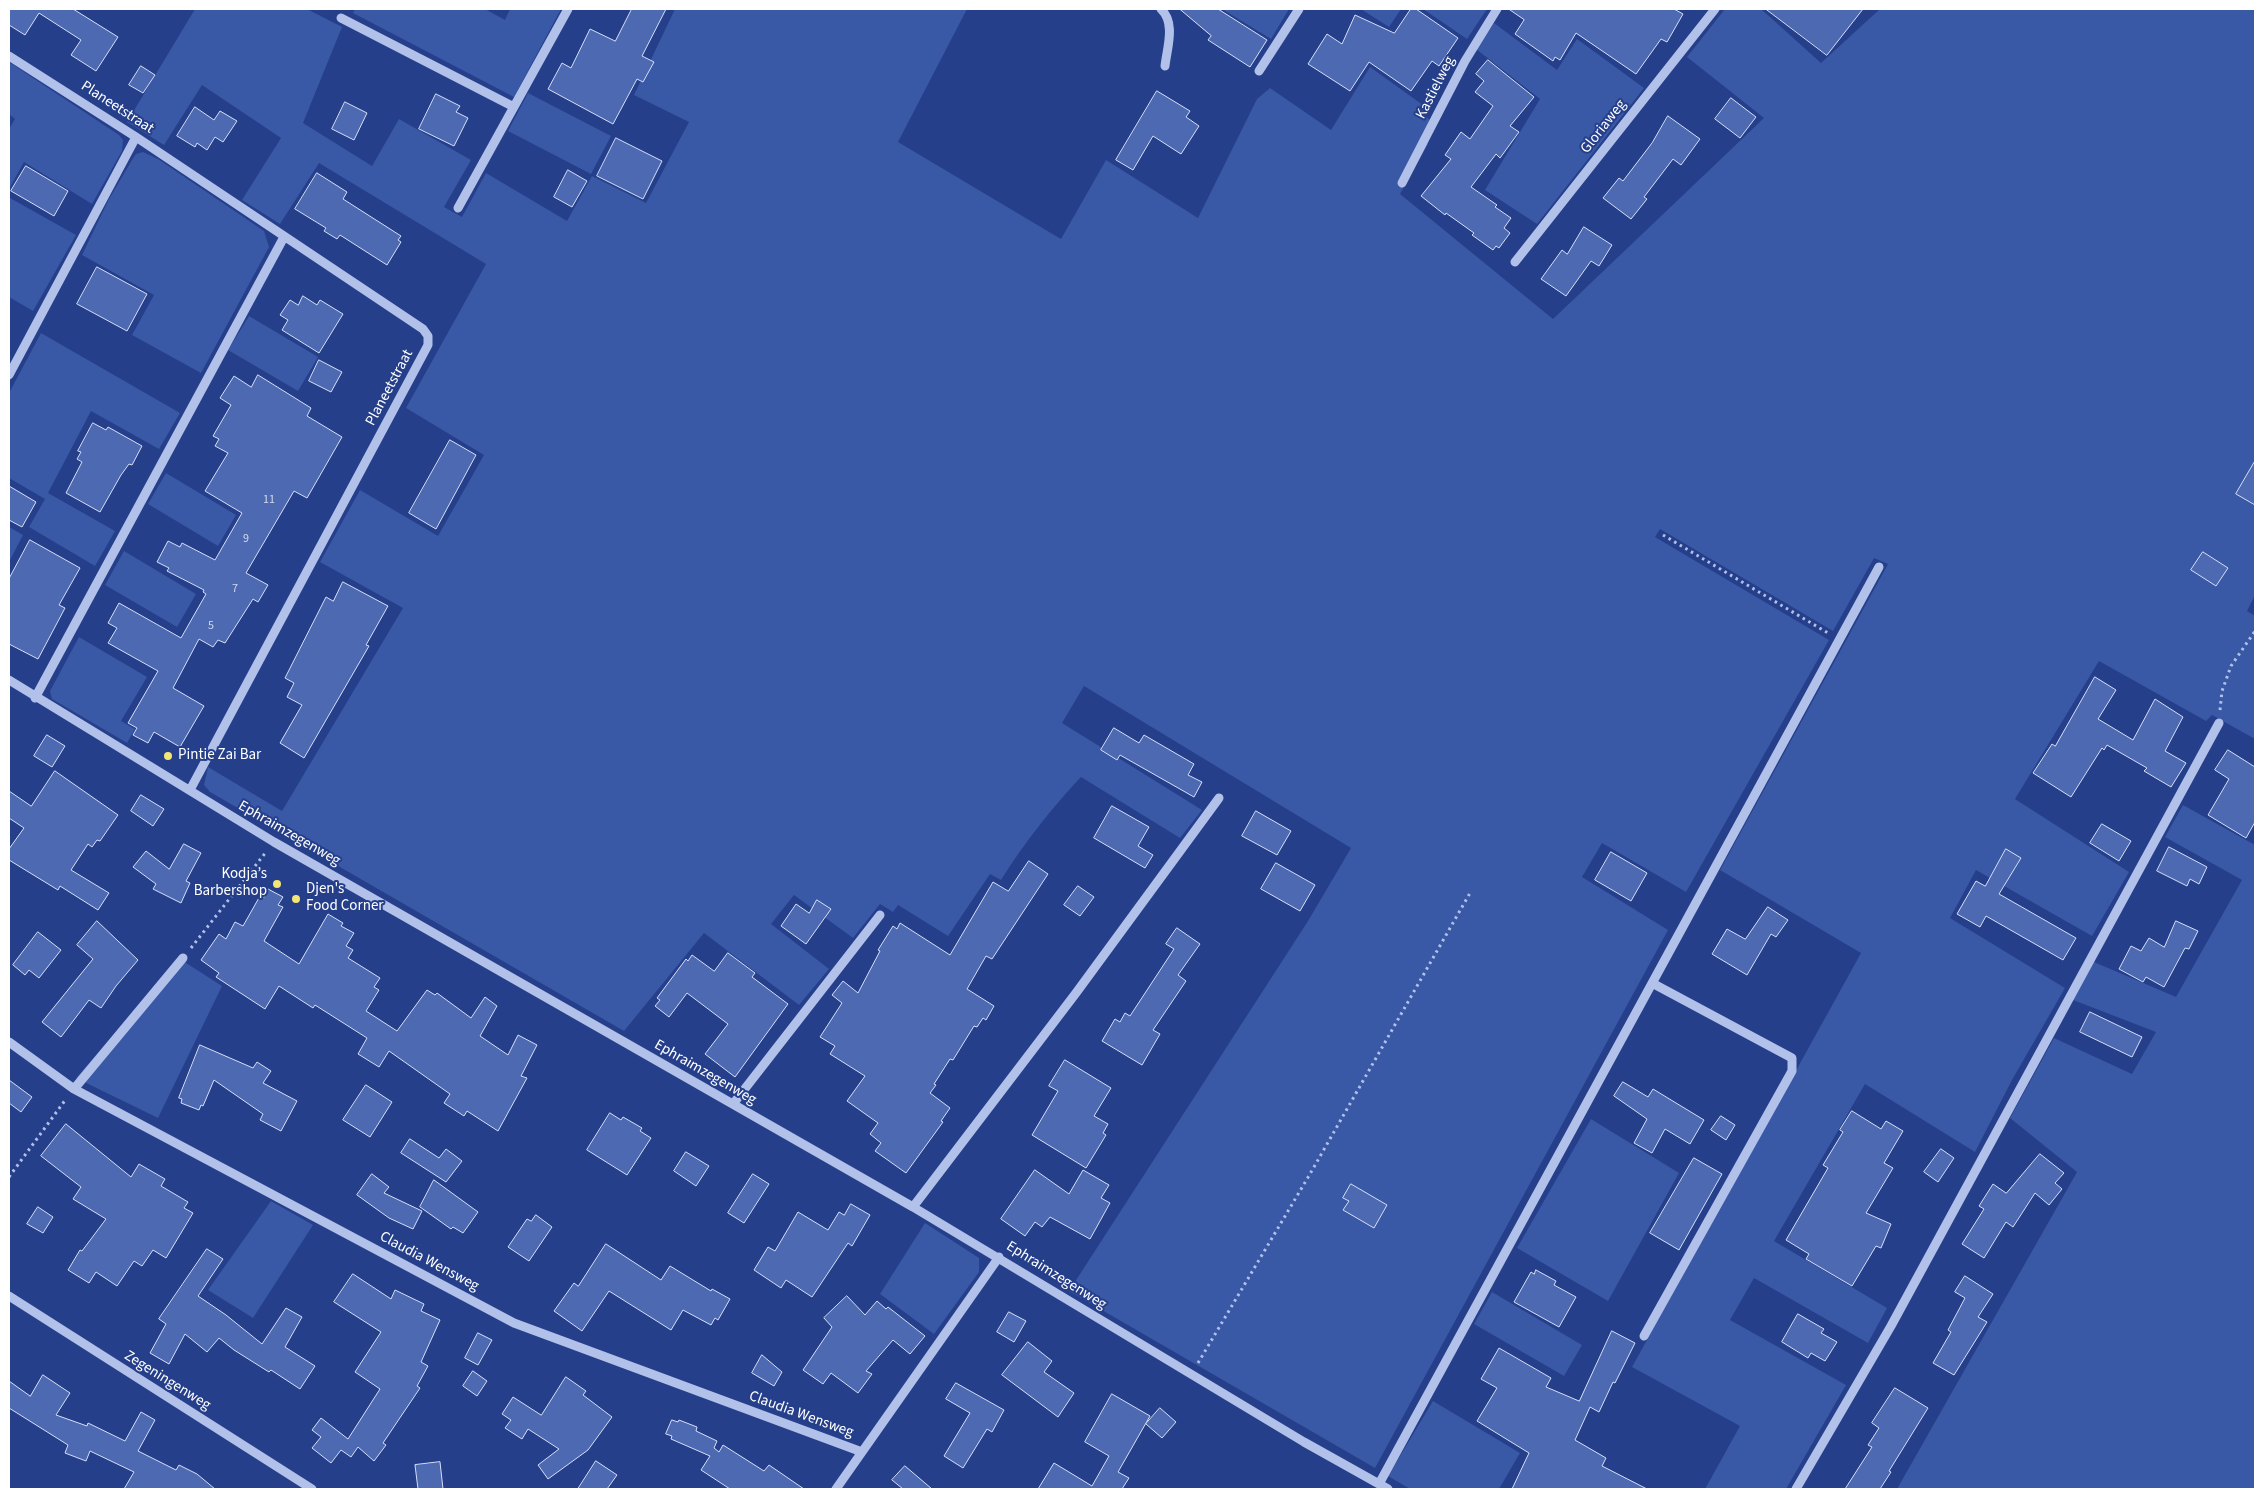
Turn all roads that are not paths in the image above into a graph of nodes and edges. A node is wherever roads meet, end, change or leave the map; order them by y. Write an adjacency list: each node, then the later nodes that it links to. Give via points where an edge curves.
1 (568, 9): 10 (street)
2 (1161, 9): 8 (street, via 1166,13 1170,27)
3 (1299, 9): 9 (street)
4 (1497, 9): 12 (street, Kastielweg, via 1465,61)
5 (1715, 9): 15 (street, Gloriaweg)
6 (341, 18): 10 (street)
7 (9, 56): 11 (street, Planeetstraat)
8 (1165, 66)
9 (1259, 71)
10 (514, 107): 13 (street)
11 (136, 137): 14 (street, Planeetstraat); 16 (street)
12 (1402, 183)
13 (458, 208)
14 (284, 237): 19 (street); 21 (street, Planeetstraat, via 422,329 428,336 428,345)
15 (1515, 262)
16 (9, 375)
17 (1879, 567): 25 (street)
18 (9, 680): 19 (street, Ephraimzegenweg)
19 (35, 698): 21 (street, Ephraimzegenweg)
20 (2219, 723): 38 (street, via 1891,1326)
21 (190, 790): 28 (street, Ephraimzegenweg, via 274,842)
22 (1219, 798): 29 (street)
23 (880, 915): 28 (street)
24 (183, 958): 27 (street)
25 (1652, 982): 32 (street, via 1792,1058 1794,1064); 34 (street)
26 (9, 1042): 27 (street, Claudia Wensweg)
27 (74, 1088): 33 (street, Claudia Wensweg, via 514,1323)
28 (732, 1104): 29 (street, Ephraimzegenweg)
29 (913, 1207): 30 (street, Ephraimzegenweg)
30 (999, 1257): 33 (street); 34 (street, Ephraimzegenweg)
31 (9, 1296): 35 (street, Zegeningenweg)
32 (1644, 1336)
33 (862, 1452): 36 (street)
34 (1379, 1484): 37 (street, Ephraimzegenweg)
35 (312, 1489)
36 (836, 1489)
37 (1388, 1489)
38 (1796, 1489)

